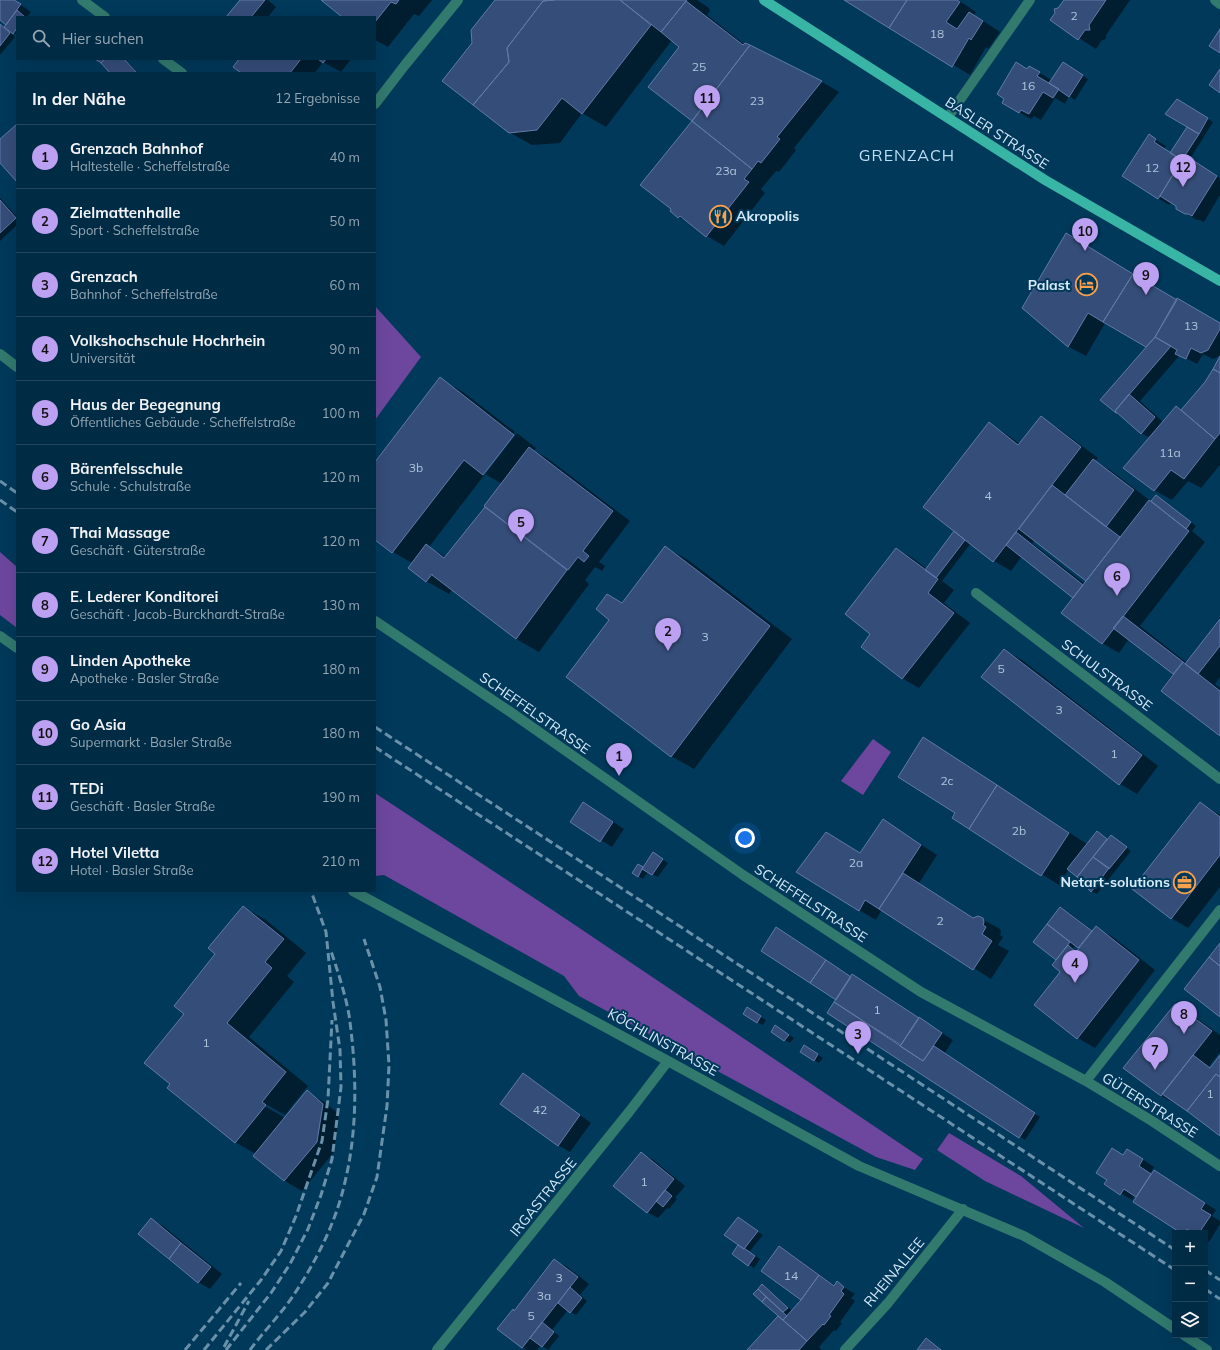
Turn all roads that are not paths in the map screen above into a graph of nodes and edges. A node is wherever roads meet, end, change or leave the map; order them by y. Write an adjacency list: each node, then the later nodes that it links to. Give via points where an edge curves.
1 (82, 0): 7 (street)
2 (458, 0): 10 (street)
3 (764, 0): 11 (main road, BASLER STRASSE)
4 (1030, 0): 11 (street)
5 (1215, 0): 6 (street)
6 (1220, 4)
7 (104, 16)
8 (164, 60): 9 (street)
9 (181, 72)
10 (376, 103)
11 (948, 117): 12 (main road, BASLER STRASSE, via 1045,180)
12 (1220, 281)
13 (0, 354): 14 (street)
14 (16, 366)
15 (976, 593): 19 (street, SCHULSTRASSE)
16 (376, 622): 23 (street, SCHEFFELSTRASSE, via 509,711 743,875 921,992)
17 (0, 636): 18 (street)
18 (16, 647)
19 (1220, 779)
20 (355, 892): 22 (street, KÖCHLINSTRASSE)
21 (1220, 910): 23 (street)
22 (668, 1061): 25 (street, KÖCHLINSTRASSE, via 859,1166); 28 (street, IRGASTRASSE)
23 (1086, 1081): 24 (street, GÜTERSTRASSE)
24 (1220, 1166)
25 (963, 1209): 26 (street, KÖCHLINSTRASSE, via 1024,1236 1105,1282); 29 (street, RHEINALLEE, via 888,1303)
26 (1172, 1327)
27 (1189, 1338): 30 (street)
28 (437, 1350)
29 (845, 1350)
30 (1207, 1350)

